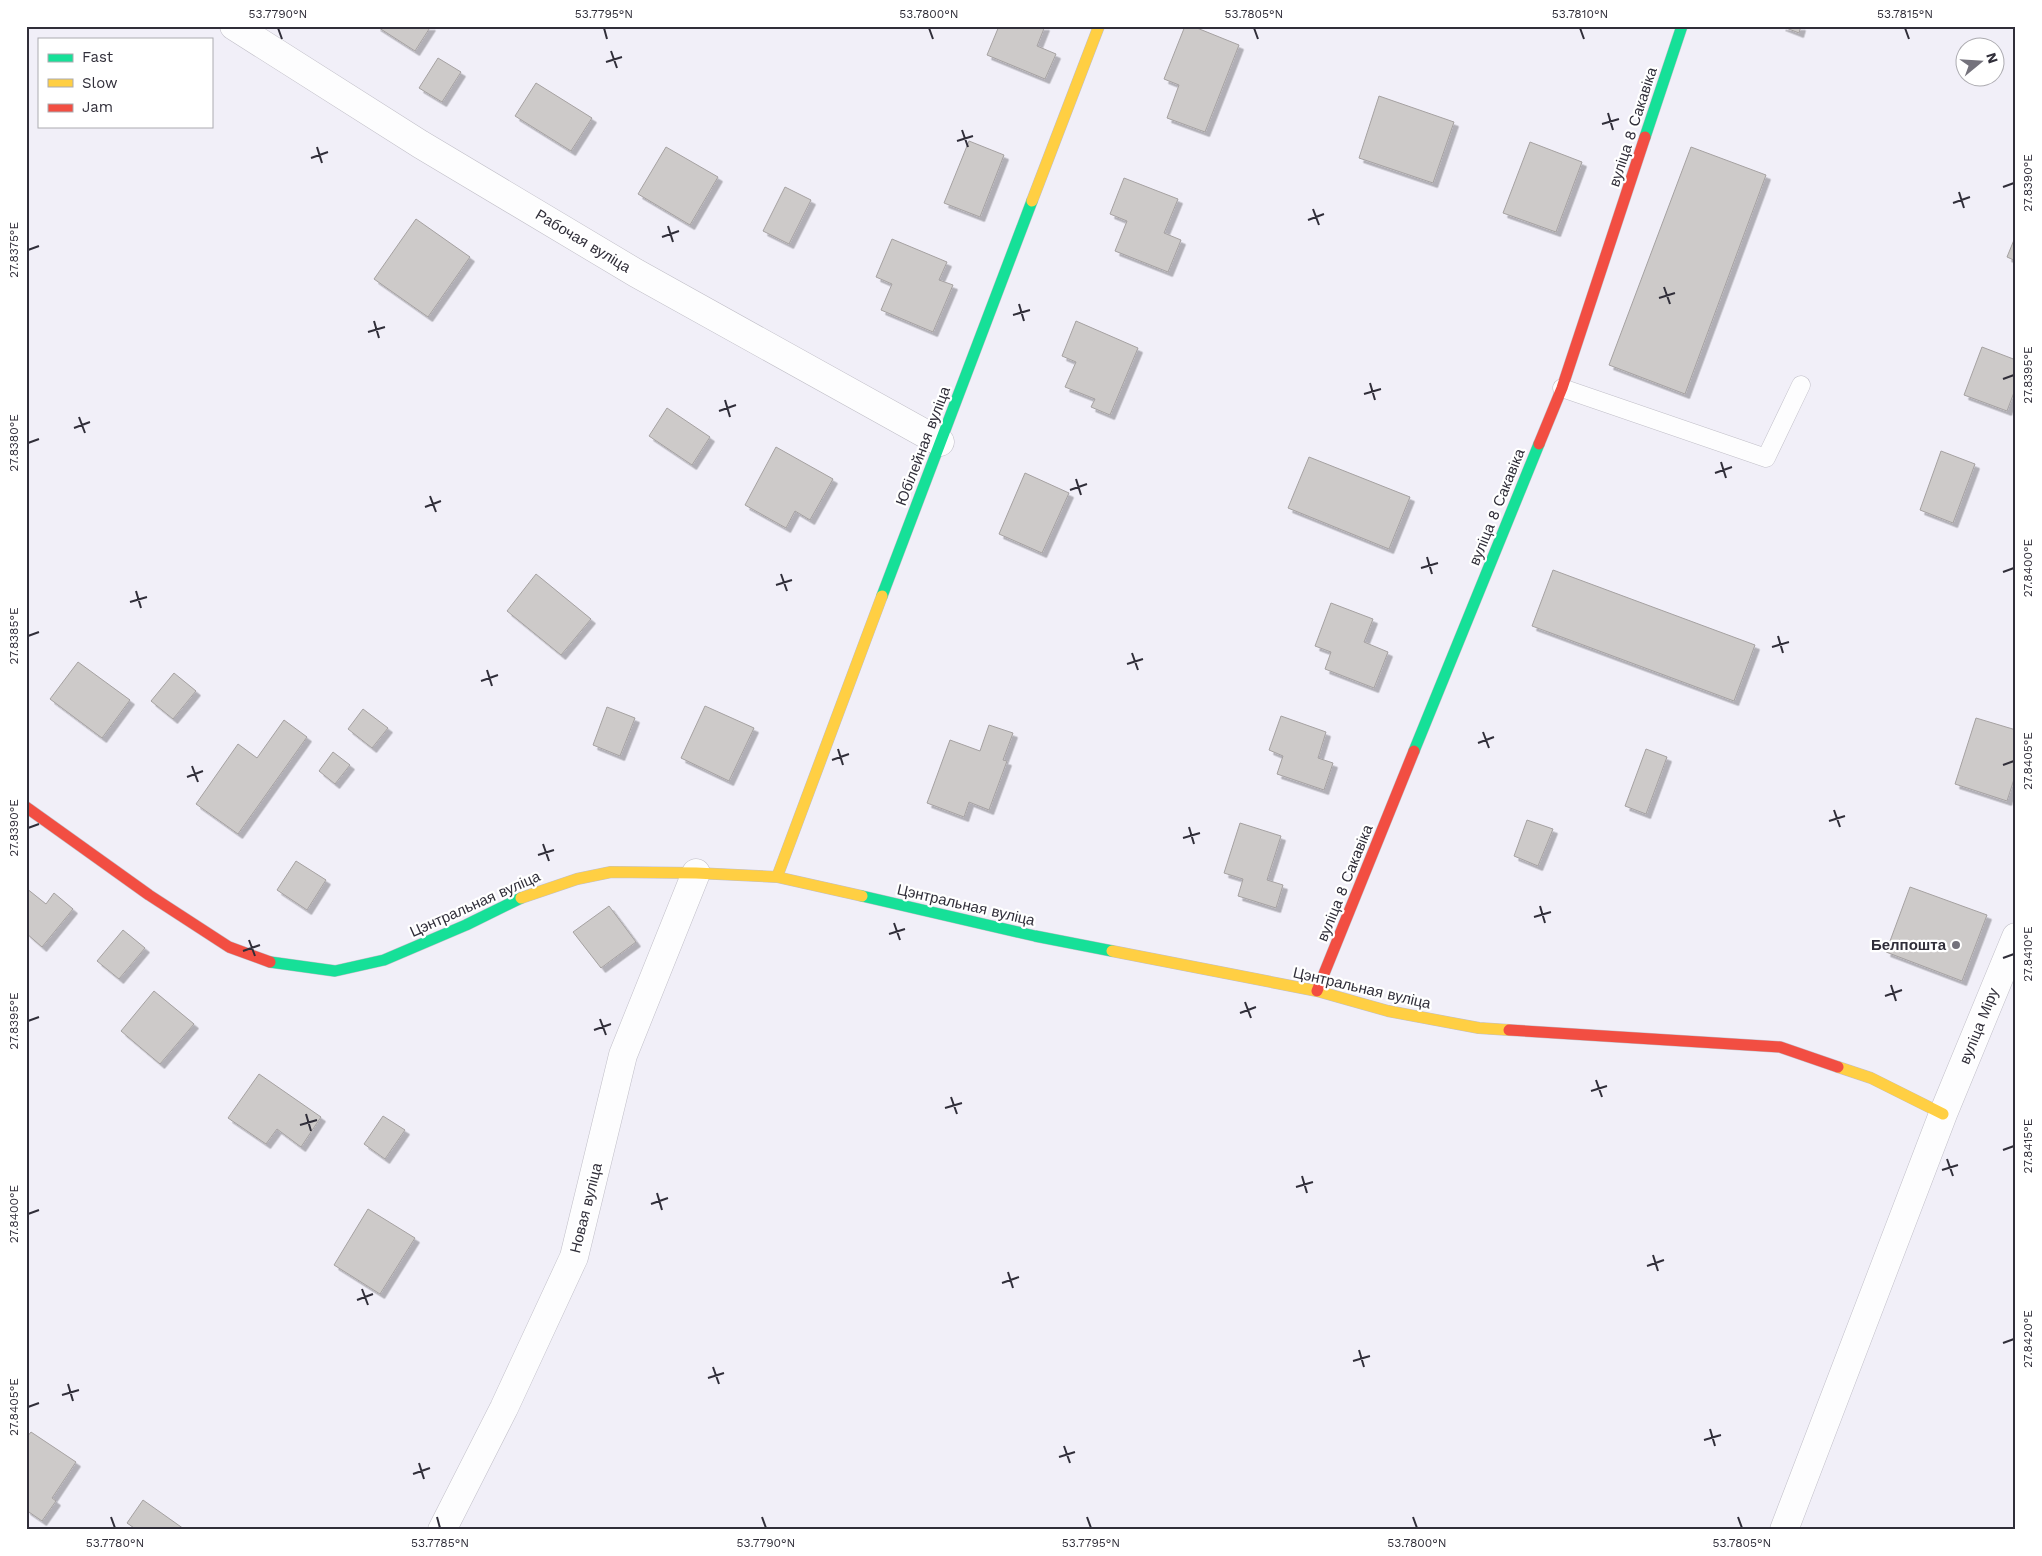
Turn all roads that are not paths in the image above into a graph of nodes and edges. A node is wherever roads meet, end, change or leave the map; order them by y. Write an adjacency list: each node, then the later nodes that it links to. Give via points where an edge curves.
1 (234, 26): 6 (street, Рабочая вуліца, via 420,144 636,273)
2 (1099, 26): 6 (street, Юбілейная вуліца)
3 (1682, 26): 5 (street, вуліца 8 Сакавіка)
4 (1801, 385): 5 (lane, via 1766,458)
5 (1562, 388): 11 (street, вуліца 8 Сакавіка)
6 (940, 442): 9 (street, Юбілейная вуліца)
7 (26, 807): 8 (street, Цэнтральная вуліца, via 149,895 229,947 273,963 335,971 384,960 510,902 577,879 611,872)
8 (696, 873): 9 (street, Цэнтральная вуліца); 13 (street, Новая вуліца, via 623,1055 574,1257 504,1408)
9 (777, 877): 11 (street, Цэнтральная вуліца, via 1035,936)
10 (2016, 937): 12 (street, вуліца Міру)
11 (1317, 991): 12 (street, Цэнтральная вуліца, via 1388,1011 1479,1028 1780,1047 1871,1078)
12 (1943, 1114): 14 (street, вуліца Міру)
13 (442, 1530)
14 (1784, 1530)

